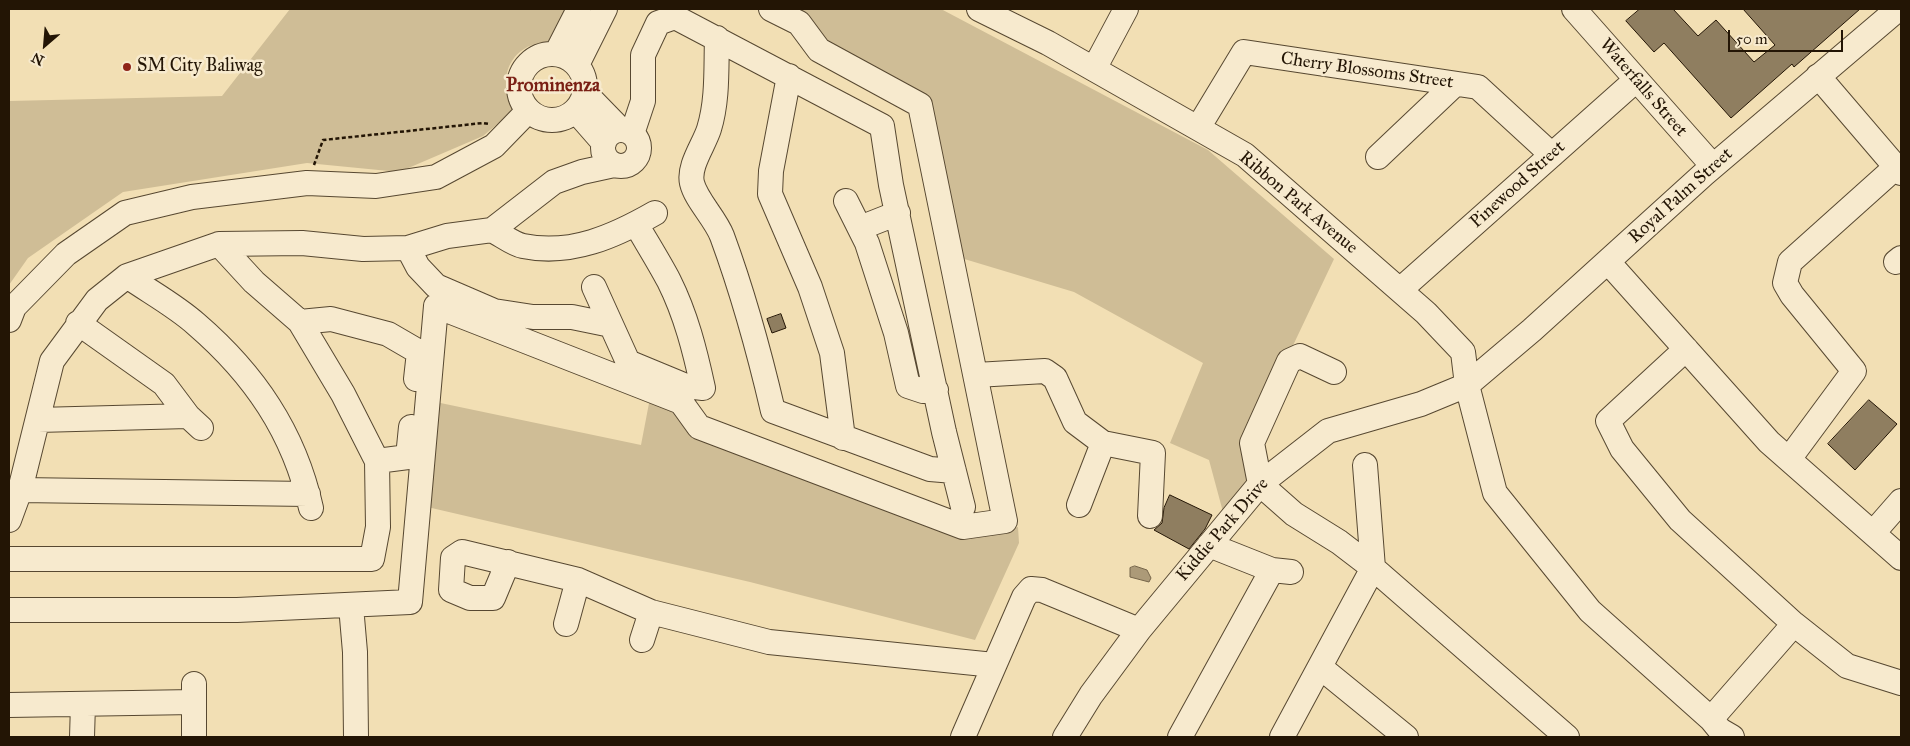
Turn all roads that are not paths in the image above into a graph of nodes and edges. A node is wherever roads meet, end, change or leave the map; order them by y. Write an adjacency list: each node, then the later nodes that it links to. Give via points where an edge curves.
1 (579, 9): 9 (street)
2 (605, 9): 10 (street)
3 (771, 9): 41 (street, via 799,23 819,50 920,105)
4 (1126, 9): 11 (street)
5 (1574, 9): 14 (street, Waterfalls Street)
6 (1898, 9): 13 (street, Royal Palm Street)
7 (991, 11): 11 (street, Ribbon Park Avenue)
8 (717, 38): 12 (street); 19 (street, via 675,17 658,23 643,55 643,101); 45 (street, via 713,114 705,143 692,167 692,182 721,233 752,326 772,411)
9 (556, 54): 10 (street); 17 (street, via 542,55 522,72 521,99)
10 (577, 65): 16 (street, via 584,78)
11 (1094, 69): 18 (street, Ribbon Park Avenue)
12 (789, 76): 26 (street, via 882,126); 45 (street, via 771,171 770,194 810,287 832,353)
13 (1818, 76): 23 (street, Royal Palm Street); 24 (street)
14 (1636, 80): 20 (street, Pinewood Street); 23 (street, Waterfalls Street)
15 (1455, 84): 18 (street, Cherry Blossoms Street, via 1244,52); 20 (street, Cherry Blossoms Street, via 1495,90); 21 (street)
16 (580, 102): 17 (street, via 567,117 557,120 537,117); 19 (street)
17 (528, 110): 35 (street, via 494,146 436,177 376,186 308,183 192,197 125,213 66,254 14,307)
18 (1198, 128): 34 (street, Ribbon Park Avenue, via 1245,155)
19 (619, 136): 22 (street, via 605,156); 22 (street, via 638,143 637,154 630,163)
20 (1552, 155): 34 (street, Pinewood Street)
21 (1378, 157)
22 (614, 165): 28 (street, via 554,182)
23 (1713, 166): 31 (street, Royal Palm Street)
24 (1899, 170): 47 (street, via 1790,262 1777,277 1863,371)
25 (846, 201): 27 (street)
26 (898, 213): 27 (street); 43 (street)
27 (860, 228): 43 (street, via 896,333 908,386 923,391)
28 (492, 230): 30 (street, via 447,236); 38 (street, via 522,246 554,248 604,239 646,218 695,349 702,388 686,386 628,362)
29 (219, 244): 30 (street, via 302,243 363,249); 32 (street); 36 (street, via 254,282)
30 (408, 248): 38 (street, via 418,267 436,286 494,310)
31 (1608, 262): 39 (street); 42 (street, Royal Palm Street)
32 (127, 276): 37 (street, via 96,300); 52 (street, via 196,323 256,386 292,446 309,501)
33 (594, 287): 38 (street)
34 (1400, 290): 42 (street, Ribbon Park Avenue, via 1463,352)
35 (9, 320)
36 (300, 322): 48 (street, via 343,394); 48 (street, via 331,319 388,334 419,352 408,457)
37 (78, 323): 44 (street, via 52,361); 44 (street, via 164,384 195,422)
38 (611, 324)
39 (1686, 349): 47 (street, via 1769,442); 69 (street, via 1599,420 1680,520)
40 (1334, 372): 51 (street, via 1300,356 1289,361 1252,443)
41 (976, 374): 46 (street, via 1045,371 1055,378 1074,422); 65 (street, via 1005,521 963,527 699,427 681,402 436,306 410,602)
42 (1467, 385): 51 (street, Kiddie Park Drive, via 1421,404 1328,431); 77 (street, Ribbon Park Avenue, via 1495,493 1590,611)
43 (936, 390): 50 (street)
44 (38, 420): 52 (street)
45 (843, 438): 50 (street, via 930,469)
46 (1103, 443): 54 (street); 56 (street, via 1153,453)
47 (1789, 459): 58 (street)
48 (377, 461): 60 (street, via 378,527 372,559)
49 (1365, 465): 63 (street)
50 (954, 470): 55 (street)
51 (1260, 484): 59 (street, Kiddie Park Drive); 63 (street, via 1294,514)
52 (20, 490): 57 (street)
53 (1901, 501): 58 (street)
54 (1079, 505)
55 (963, 507)
56 (1150, 516)
57 (9, 520)
58 (1873, 533): 61 (street)
59 (1210, 545): 70 (street, Kiddie Park Drive); 84 (street, via 1282,571)
60 (9, 558)
61 (1901, 558)
62 (508, 562): 64 (street)
63 (1373, 568): 73 (street); 86 (street)
64 (578, 580): 67 (street); 68 (street)
65 (351, 606): 66 (street, via 237,610); 81 (street)
66 (9, 610)
67 (651, 612): 71 (street); 72 (street, via 769,642)
68 (566, 624)
69 (1794, 624): 74 (street, via 1847,666); 77 (street)
70 (1138, 630): 72 (street, via 1042,590 1031,589 1024,597); 83 (street, Kiddie Park Drive)
71 (642, 640)
72 (994, 665): 82 (street)
73 (1320, 667): 78 (street); 85 (street)
74 (1901, 683)
75 (9, 704): 76 (street)
76 (83, 704): 79 (street); 80 (street, via 194,693)
77 (1720, 731)
78 (1394, 733)
79 (82, 737)
80 (194, 737)
81 (356, 737)
82 (963, 737)
83 (1065, 737)
84 (1180, 737)
85 (1282, 737)
86 (1567, 737)

